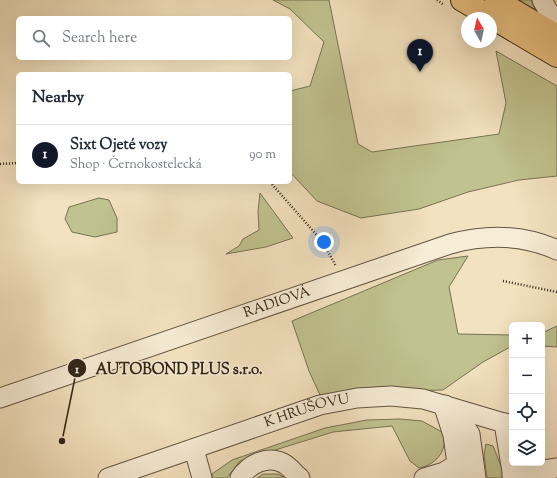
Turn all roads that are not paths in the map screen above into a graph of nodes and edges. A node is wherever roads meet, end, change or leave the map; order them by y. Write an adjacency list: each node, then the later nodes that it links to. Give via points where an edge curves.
1 (462, 0): 6 (main road)
2 (496, 0): 5 (main road)
3 (542, 0): 4 (street)
4 (557, 26)
5 (557, 36)
6 (557, 56)
7 (557, 250): 8 (street, RADIOVÁ, via 529,240 512,238 480,237 450,244)
8 (0, 398)
9 (444, 404): 10 (street, K HRUŠOVU); 11 (street, K HRUŠOVU, via 406,396 374,396 340,401 320,405); 12 (street, via 470,434); 14 (street, via 453,435)
10 (508, 424): 15 (street)
11 (194, 448): 16 (street, K HRUŠOVU); 17 (street)
12 (473, 453): 14 (street); 21 (street)
13 (557, 468): 15 (street)
14 (458, 472): 20 (street, via 444,472)
15 (513, 477)
16 (108, 478)
17 (202, 478)
18 (240, 478): 19 (street, via 244,470 267,460 284,463)
19 (300, 478)
20 (424, 478)
21 (476, 478)

